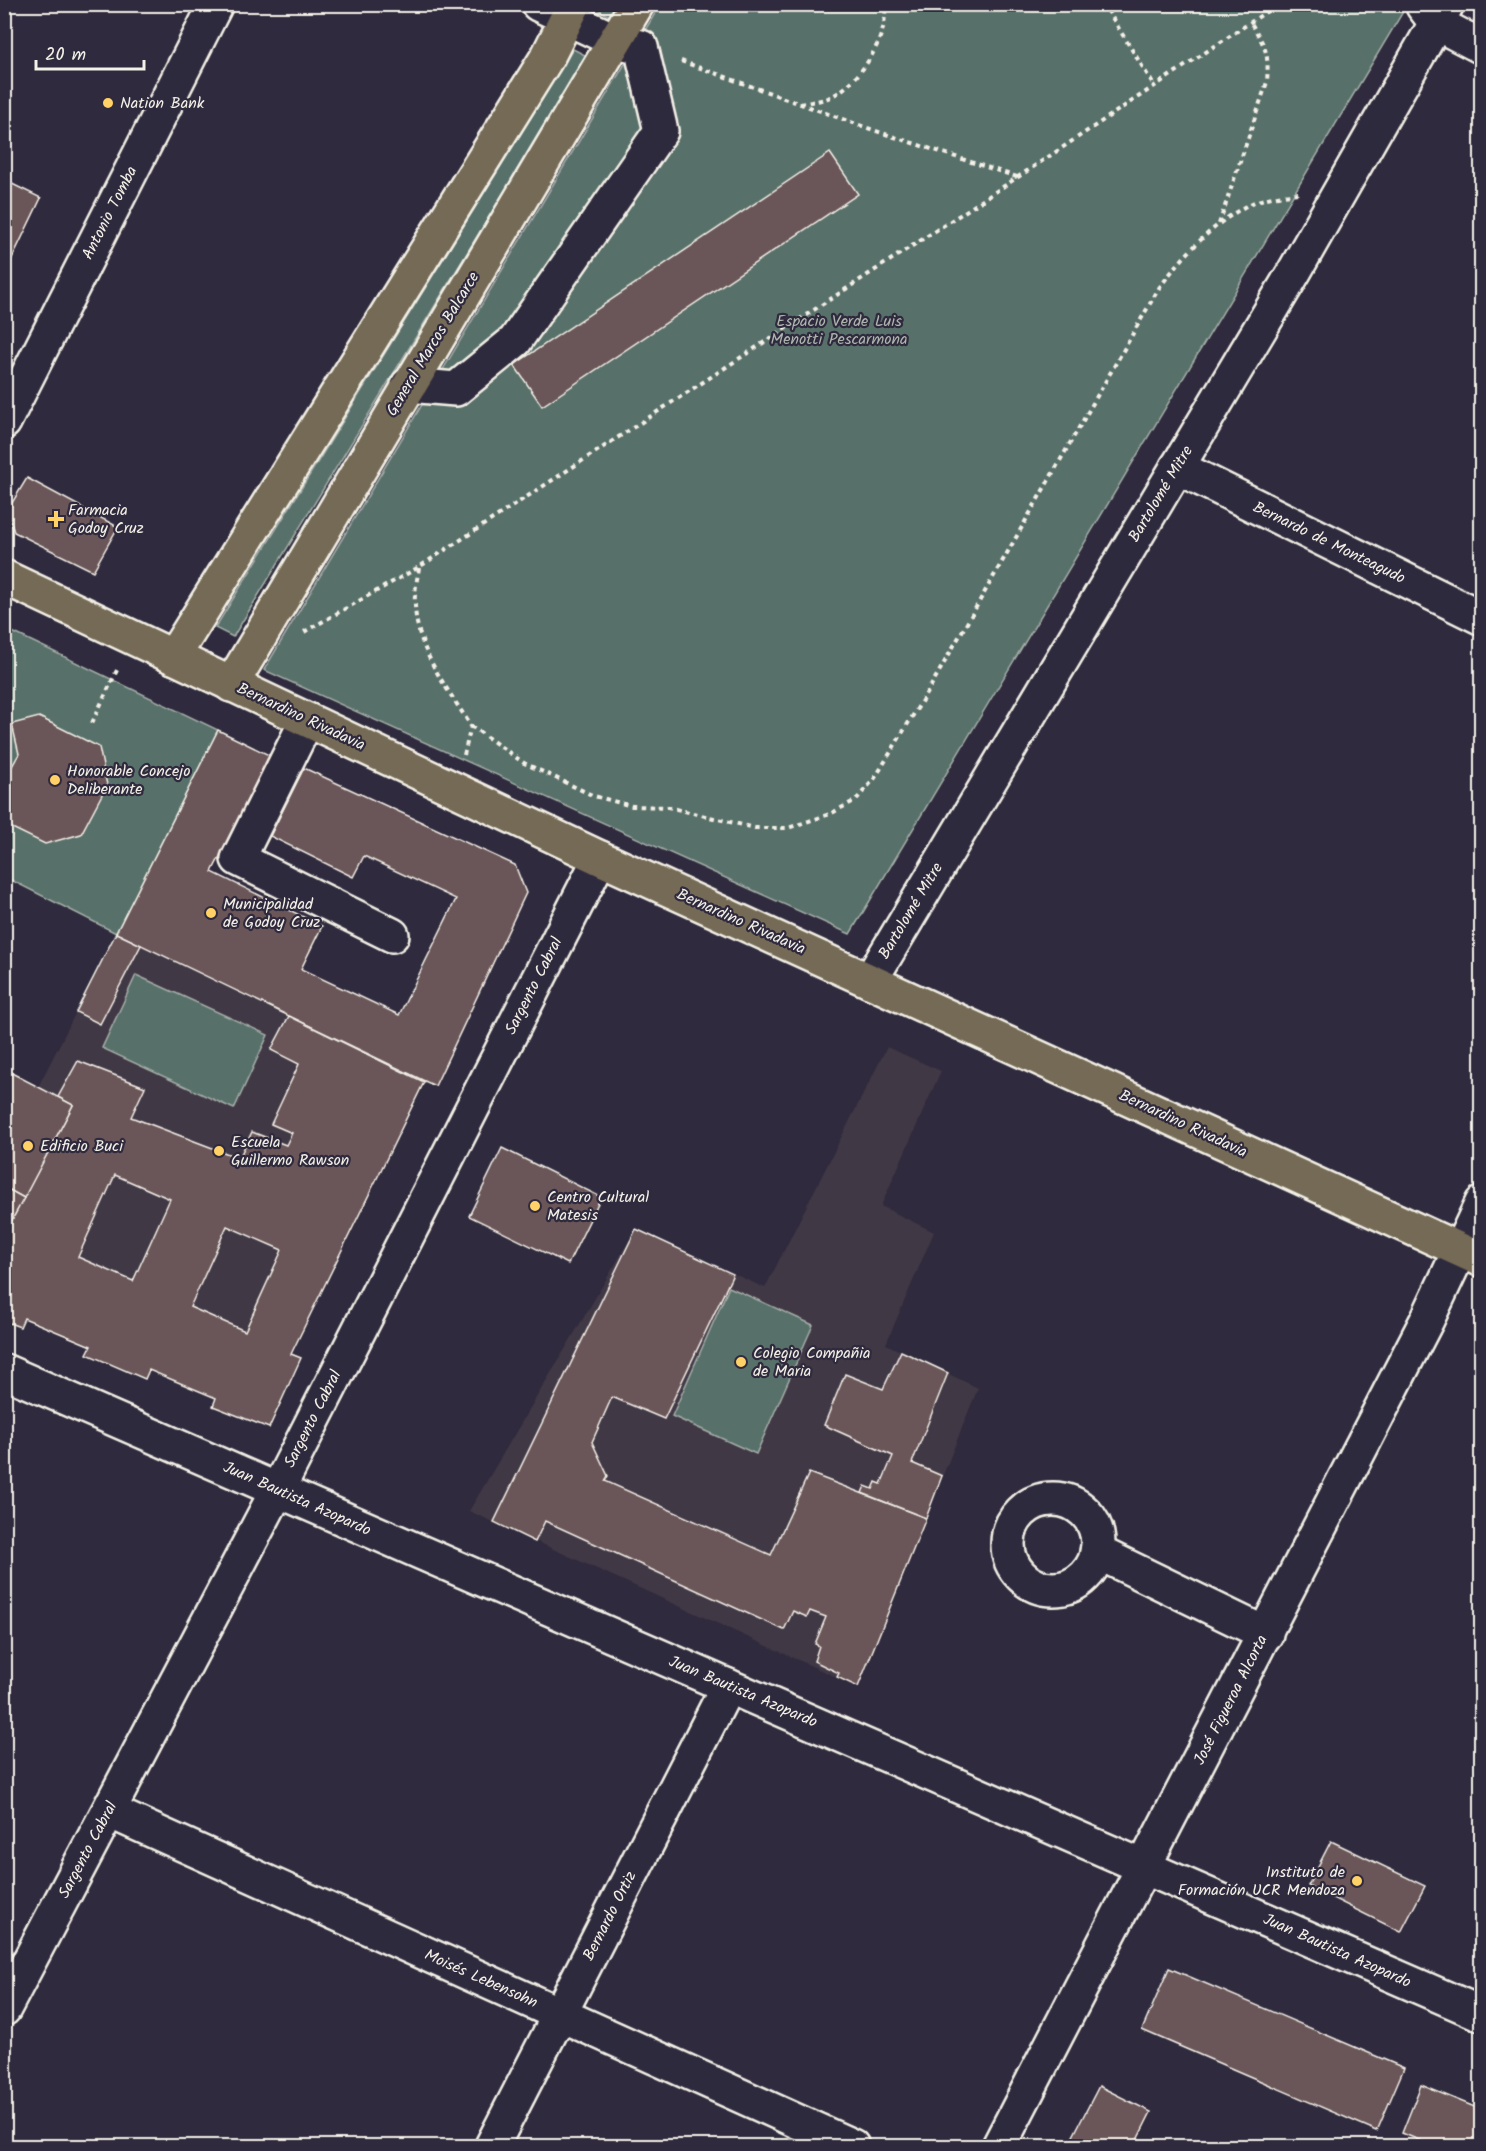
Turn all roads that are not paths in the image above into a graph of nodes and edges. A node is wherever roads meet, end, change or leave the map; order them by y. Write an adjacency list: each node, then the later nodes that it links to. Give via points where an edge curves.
1 (216, 4): 8 (street, Antonio Tomba)
2 (637, 4): 5 (main road, General Marcos Balcarce)
3 (560, 9): 5 (street); 12 (main road, via 548,56)
4 (1435, 11): 6 (street); 9 (street, Bartolomé Mitre, via 1342,188)
5 (628, 44): 7 (main road, General Marcos Balcarce); 7 (street, via 661,131 515,341 456,389)
6 (1482, 47)
7 (408, 385): 13 (main road, General Marcos Balcarce)
8 (4, 422)
9 (1177, 467): 11 (street, Bernardo de Monteagudo); 17 (street, Bartolomé Mitre)
10 (4, 577): 12 (main road, Bernardino Rivadavia)
11 (1482, 618)
12 (173, 657): 13 (main road, Bernardino Rivadavia)
13 (231, 685): 14 (main road, Bernardino Rivadavia)
14 (307, 720): 15 (main road, Bernardino Rivadavia); 16 (street, via 238,859)
15 (600, 858): 17 (main road, Bernardino Rivadavia); 21 (street, Sargento Cabral)
16 (392, 935)
17 (870, 981): 19 (main road, Bernardino Rivadavia)
18 (1482, 1203): 19 (street, José Figueroa Alcorta)
19 (1471, 1255): 23 (street, José Figueroa Alcorta, via 1427,1320)
20 (4, 1371): 21 (street, Juan Bautista Azopardo)
21 (277, 1491): 24 (street, Juan Bautista Azopardo); 25 (street, Sargento Cabral)
22 (1097, 1552): 23 (street)
23 (1266, 1634): 26 (street, José Figueroa Alcorta)
24 (728, 1686): 26 (street, Juan Bautista Azopardo); 28 (street, Bernardo Ortiz)
25 (109, 1811): 27 (street, Sargento Cabral); 28 (street, Moisés Lebensohn)
26 (1144, 1867): 29 (street, Juan Bautista Azopardo); 32 (street, José Figueroa Alcorta)
27 (4, 2009)
28 (560, 2014): 30 (street, Bernardo Ortiz); 31 (street, Moisés Lebensohn)
29 (1482, 2014)
30 (492, 2146)
31 (852, 2146)
32 (999, 2146)

